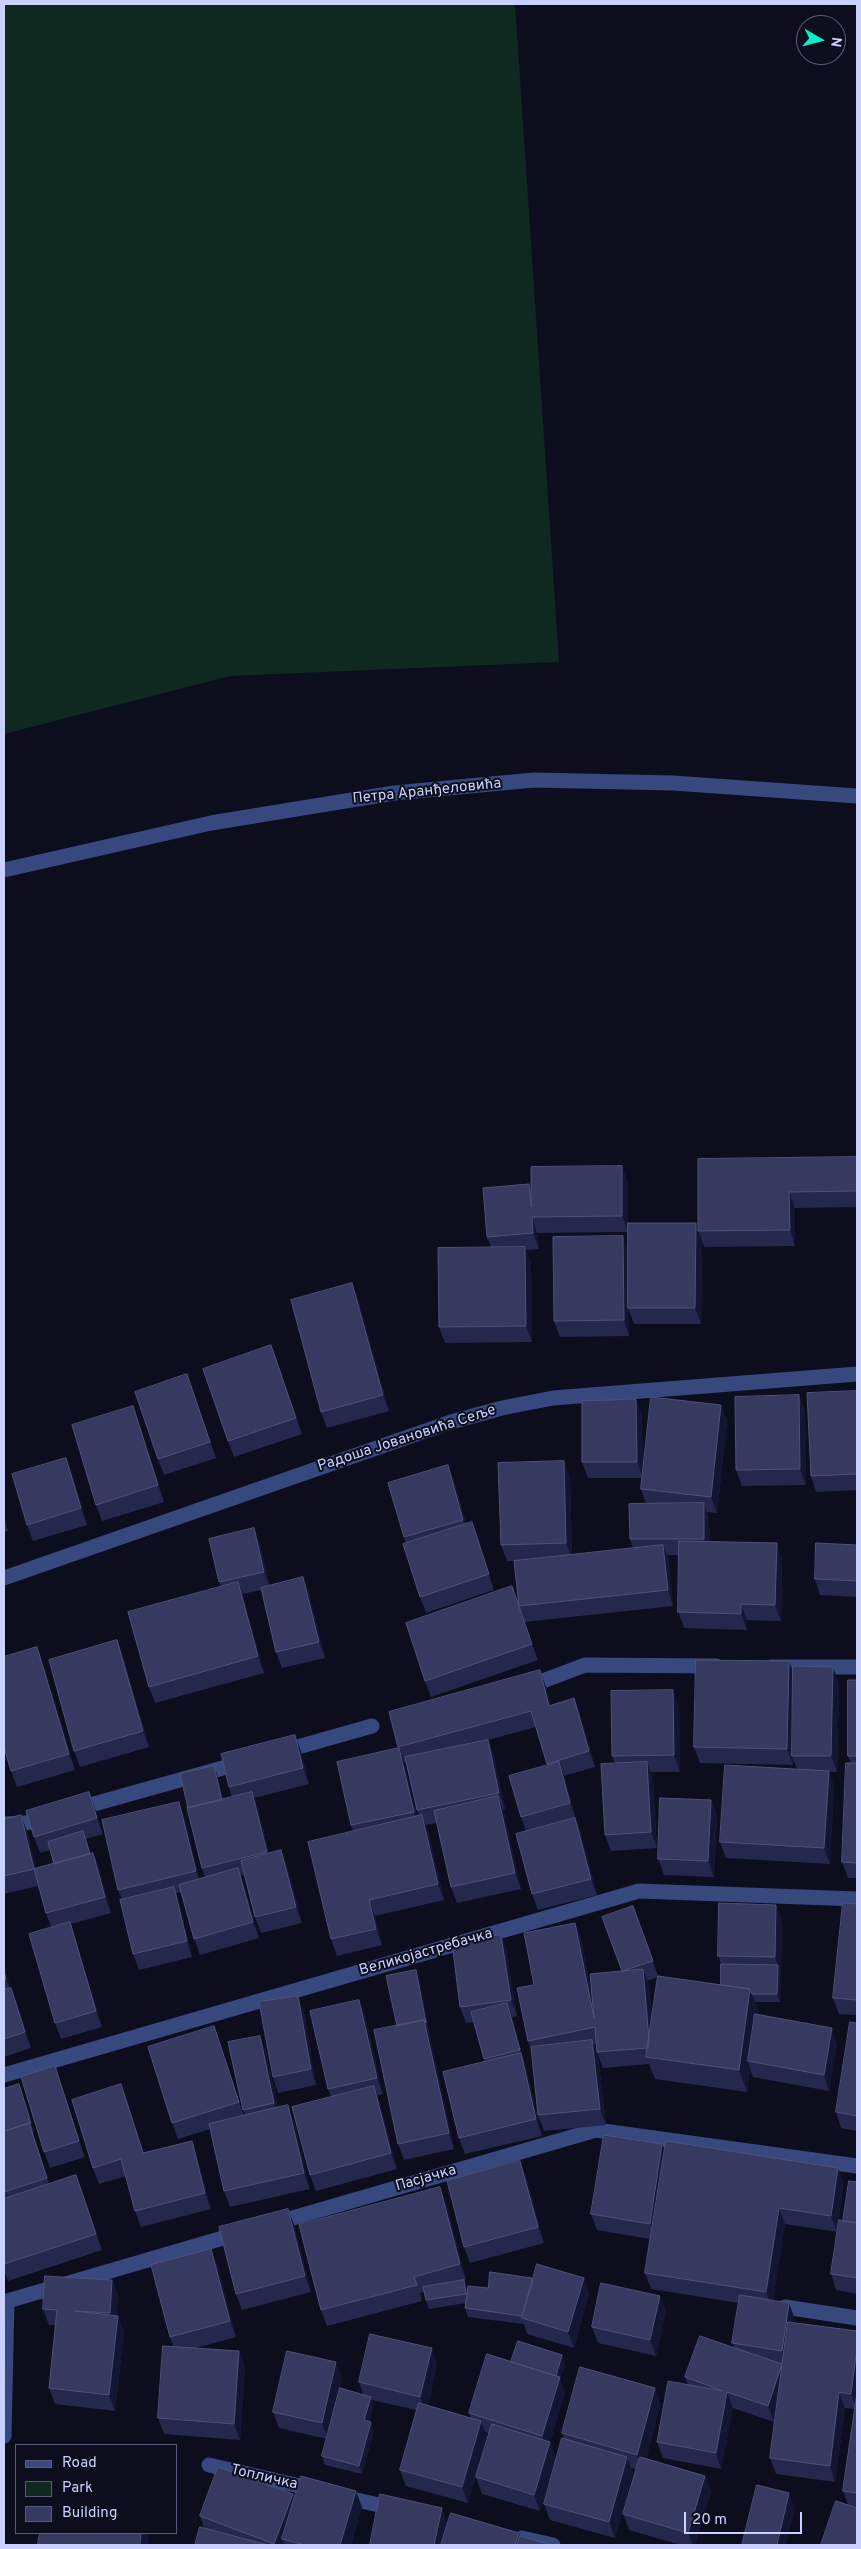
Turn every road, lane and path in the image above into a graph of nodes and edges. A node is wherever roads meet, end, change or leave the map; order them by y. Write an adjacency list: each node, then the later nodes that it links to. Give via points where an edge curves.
1 (857, 796): 2 (street, Петра Аранђеловића, via 674,783 534,780 394,793 211,824)
2 (4, 870)
3 (857, 1374): 4 (street, Радоша Јовановића Сеље, via 553,1398 502,1408 451,1422)
4 (4, 1578)
5 (731, 1666): 8 (street, via 585,1666)
6 (760, 1667): 7 (street)
7 (857, 1668)
8 (540, 1682)
9 (372, 1726): 10 (street, via 26,1824)
10 (4, 1824)
11 (857, 1899): 12 (street, Великојастребачка, via 639,1891)
12 (4, 2075)
13 (857, 2166): 14 (street, Пасјачка, via 596,2130)
14 (5, 2301): 17 (street)
15 (784, 2307): 16 (street)
16 (857, 2318)
17 (4, 2436)
18 (209, 2465): 19 (street, Топличка)
19 (410, 2512)
20 (505, 2534): 21 (street)
21 (553, 2545)

